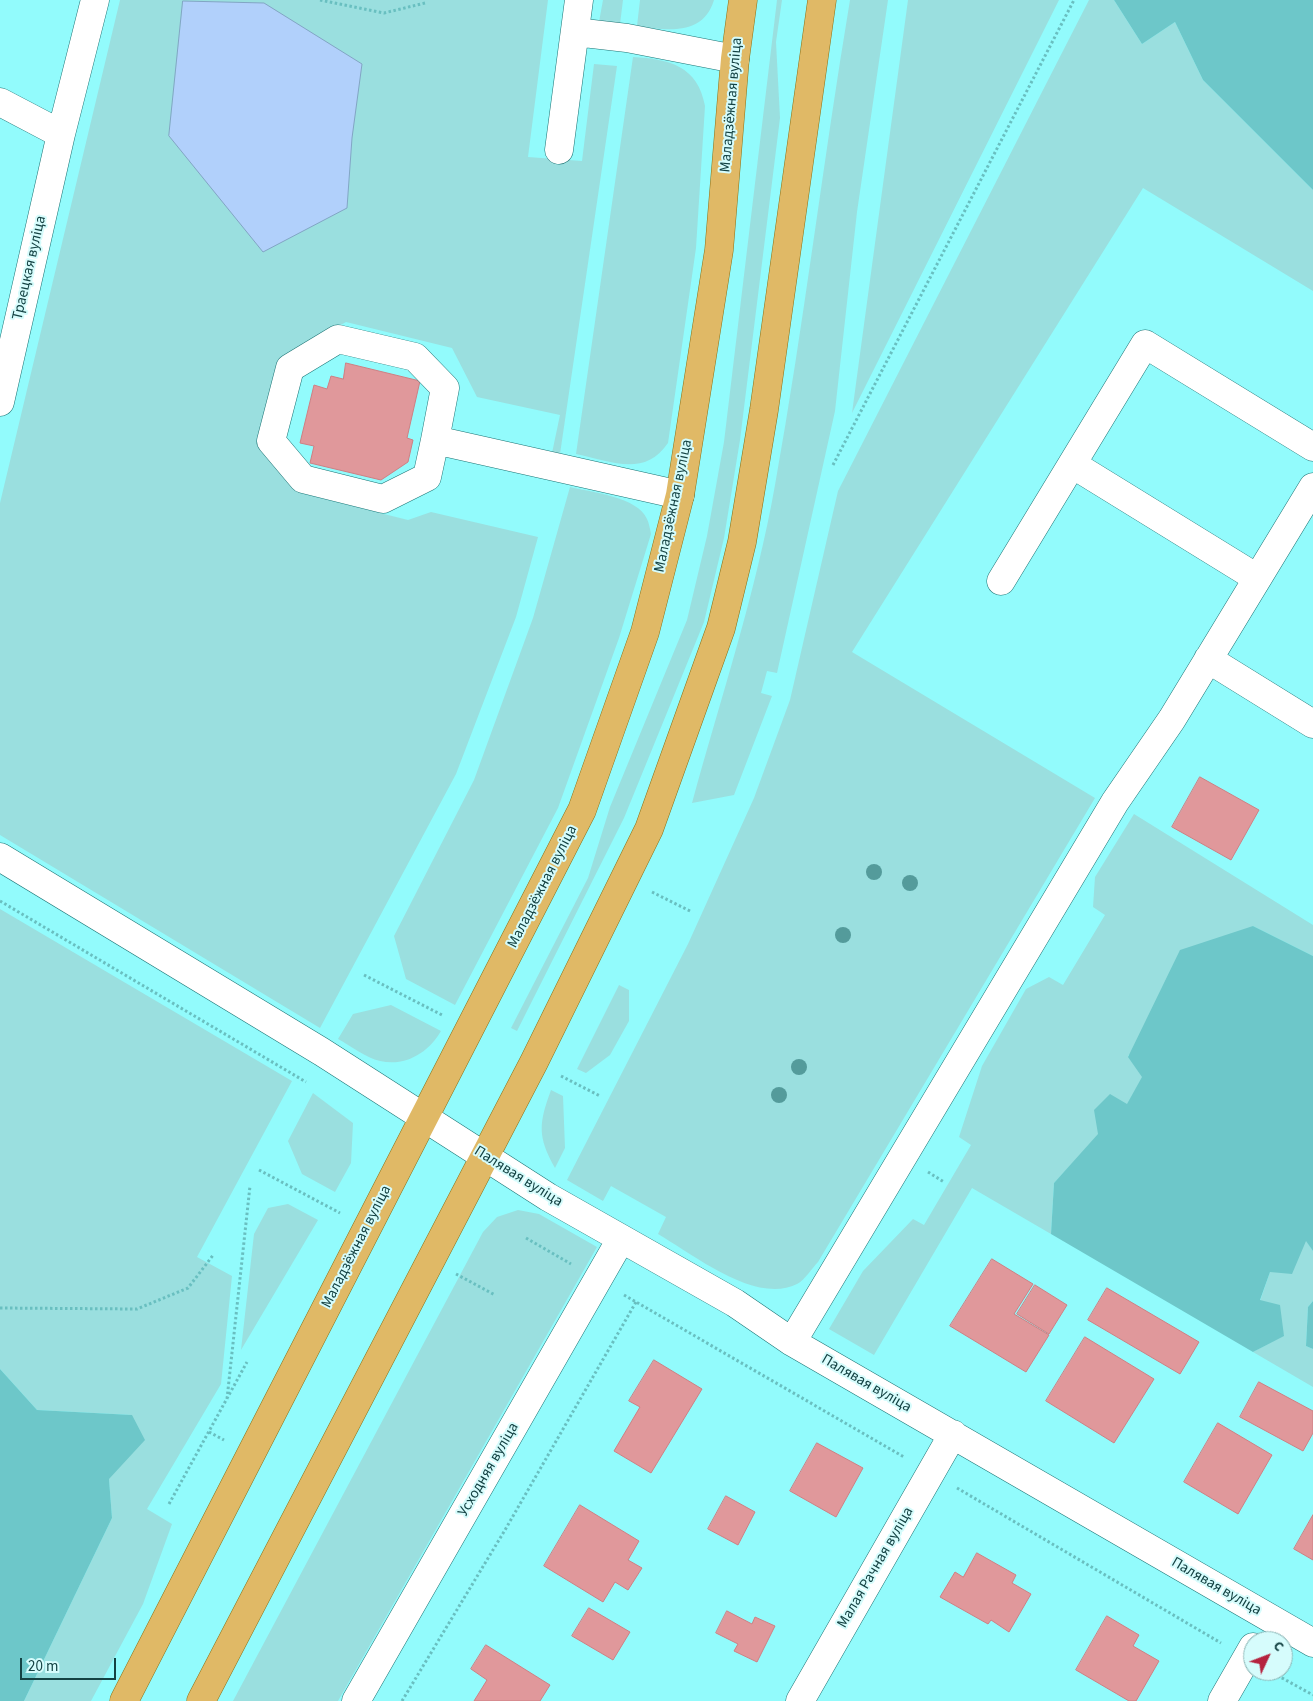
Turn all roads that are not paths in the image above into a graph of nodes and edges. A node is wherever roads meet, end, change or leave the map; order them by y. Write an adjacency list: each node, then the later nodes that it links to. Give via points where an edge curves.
1 (95, 0): 8 (street, Траецкая вуліца)
2 (579, 0): 5 (street)
3 (743, 0): 6 (main road, Маладзёжная вуліца)
4 (822, 0): 22 (main road, via 764,410 742,542 721,628 649,829)
5 (575, 32): 6 (street, via 627,38); 9 (street)
6 (735, 59): 15 (main road, Маладзёжная вуліца, via 719,250)
7 (0, 102): 8 (street)
8 (60, 134): 10 (street, Траецкая вуліца)
9 (559, 150)
10 (0, 402)
11 (435, 440): 11 (street, via 445,388 427,369 415,357 338,339 290,368 272,441 303,480 382,499 427,477); 15 (street)
12 (1313, 447): 13 (street, via 1145,344)
13 (1072, 464): 16 (street); 17 (street)
14 (1313, 487): 16 (street)
15 (680, 495): 21 (main road, Маладзёжная вуліца, via 645,632 582,810)
16 (1257, 578): 18 (street)
17 (1001, 581)
18 (1208, 659): 19 (street); 24 (street, via 1172,719 1115,802)
19 (1313, 724)
20 (0, 857): 21 (street, Палявая вуліца)
21 (424, 1117): 22 (street, Палявая вуліца); 30 (main road, Маладзёжная вуліца)
22 (484, 1156): 23 (street, Палявая вуліца); 31 (main road)
23 (621, 1239): 24 (street, Палявая вуліца, via 735,1303); 32 (street, Усходняя вуліца)
24 (792, 1342): 25 (street, Палявая вуліца)
25 (953, 1434): 26 (street, Палявая вуліца); 33 (street, Малая Рачная вуліца)
26 (1243, 1631)
27 (1293, 1642): 28 (street, Палявая вуліца)
28 (1313, 1643)
29 (1243, 1665): 34 (street)
30 (124, 1701)
31 (200, 1701)
32 (356, 1701)
33 (800, 1701)
34 (1222, 1701)

